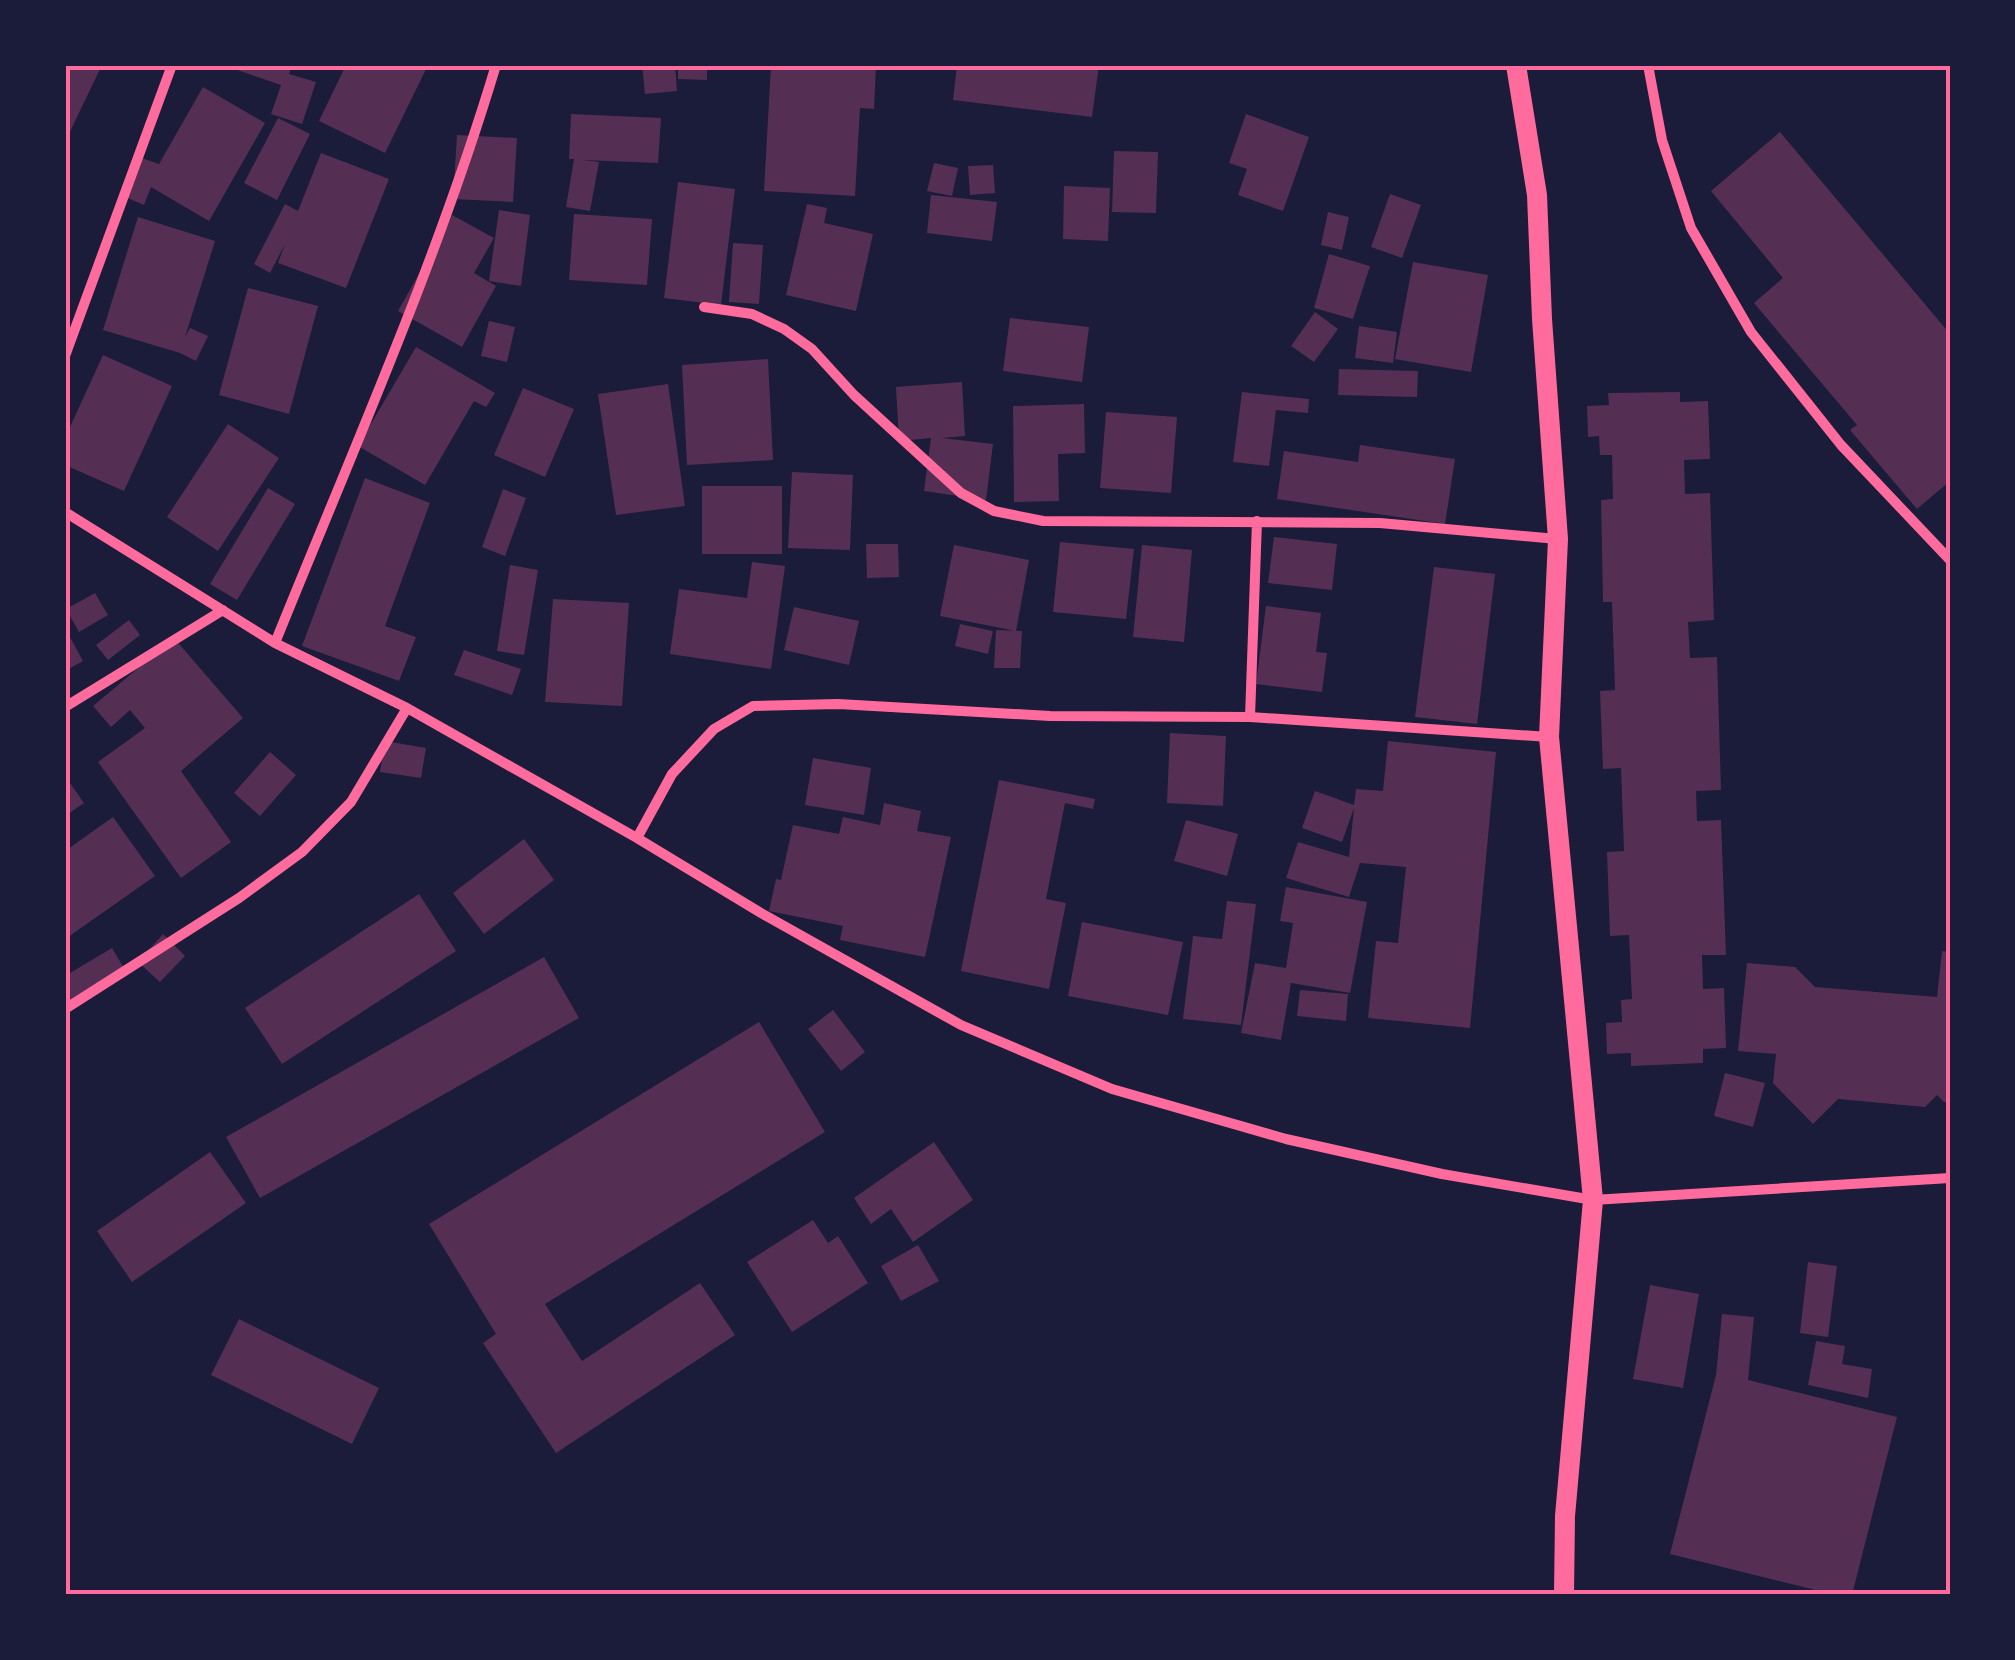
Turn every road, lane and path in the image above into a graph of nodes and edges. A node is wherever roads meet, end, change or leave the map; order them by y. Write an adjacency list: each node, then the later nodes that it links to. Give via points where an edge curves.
1 (172, 65): 6 (street)
2 (496, 65): 12 (street, via 423,274)
3 (1516, 65): 9 (main road, via 1538,195)
4 (1648, 65): 10 (street, via 1662,140 1691,228 1752,332 1840,445)
5 (704, 307): 8 (street, via 752,314 784,329 961,493 994,512 1043,521)
6 (65, 356)
7 (65, 512): 11 (street)
8 (1257, 521): 9 (street, via 1380,523); 15 (street)
9 (1558, 539): 16 (main road)
10 (1950, 560)
11 (222, 610): 12 (street); 13 (street)
12 (275, 643): 14 (street)
13 (65, 707)
14 (407, 708): 17 (street); 18 (street, via 351,802 302,852)
15 (1250, 717): 16 (street); 17 (street, via 753,706 714,728 672,774)
16 (1549, 737): 20 (main road)
17 (637, 838): 20 (street, via 961,1025 1112,1089 1286,1139)
18 (65, 1009)
19 (1950, 1178): 20 (street)
20 (1593, 1200): 21 (main road)
21 (1564, 1595)

